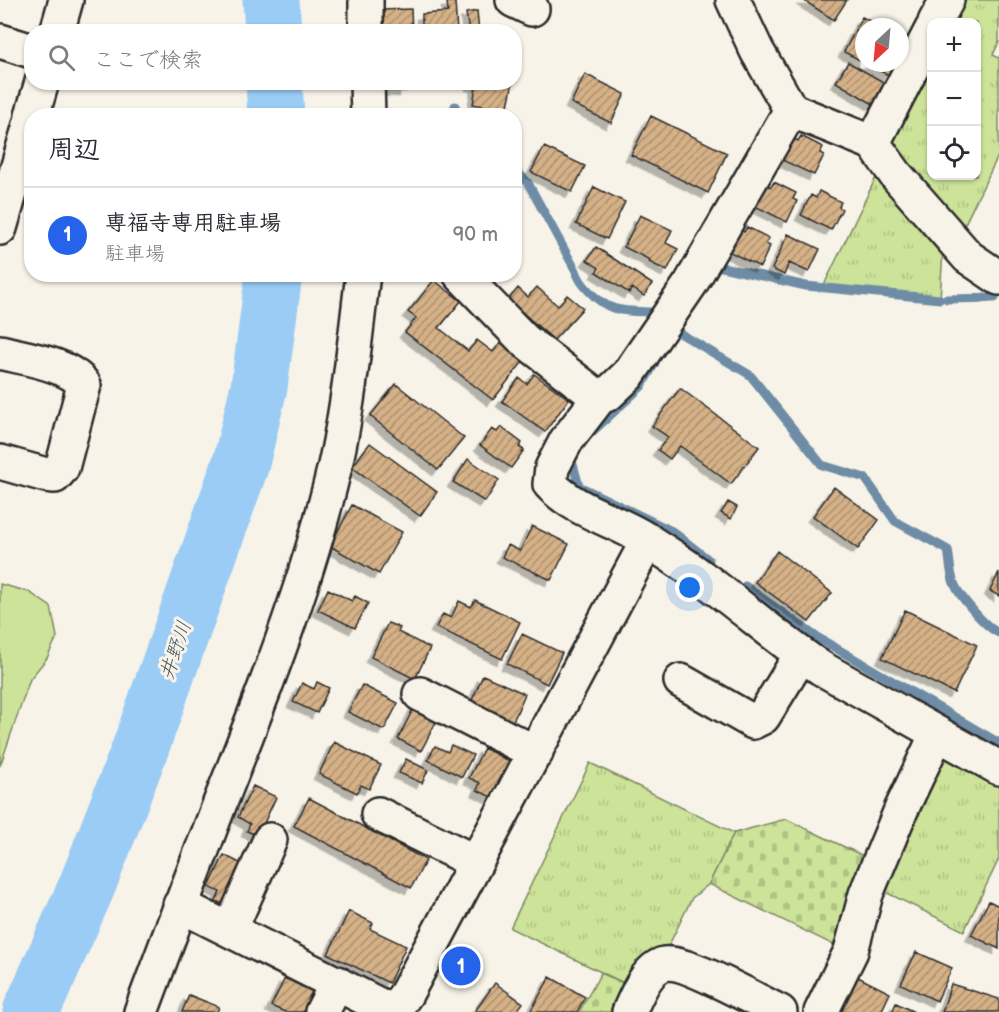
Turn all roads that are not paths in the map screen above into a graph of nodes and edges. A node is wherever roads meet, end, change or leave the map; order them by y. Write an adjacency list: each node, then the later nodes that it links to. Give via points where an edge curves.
1 (66, 0): 6 (street)
2 (366, 0): 7 (street)
3 (733, 0): 15 (street)
4 (947, 0): 5 (street)
5 (937, 18)
6 (59, 24)
7 (366, 24)
8 (927, 40): 16 (street)
9 (0, 41): 10 (street)
10 (24, 48)
11 (40, 90): 13 (street)
12 (367, 90): 14 (street)
13 (35, 108)
14 (368, 108)
15 (791, 110): 16 (street); 23 (street, via 691,284 628,375)
16 (873, 143): 19 (street, via 968,257)
17 (24, 145): 18 (street)
18 (0, 228)
19 (999, 278)
20 (362, 282): 35 (street, via 344,418 330,486 294,607)
21 (468, 282): 23 (street, via 524,340)
22 (0, 352): 24 (street, via 67,370 84,385 62,468 55,476)
23 (599, 398): 25 (street, via 566,441 552,468 550,484 560,495)
24 (0, 462)
25 (648, 540): 26 (street); 30 (street)
26 (801, 655): 27 (street, via 763,717 753,722); 29 (street)
27 (681, 681)
28 (420, 694): 30 (street)
29 (937, 734): 31 (street); 43 (street, via 867,894 851,951)
30 (536, 753): 34 (street)
31 (999, 768)
32 (378, 814): 34 (street)
33 (270, 840): 36 (street)
34 (475, 862): 40 (street)
35 (180, 905): 36 (street); 38 (street)
36 (230, 930): 37 (street)
37 (337, 983): 39 (street); 40 (street)
38 (141, 1012)
39 (322, 1012)
40 (393, 1012)
41 (629, 1012): 42 (street, via 653,970 664,964 705,976)
42 (780, 1012)
43 (821, 1012)

